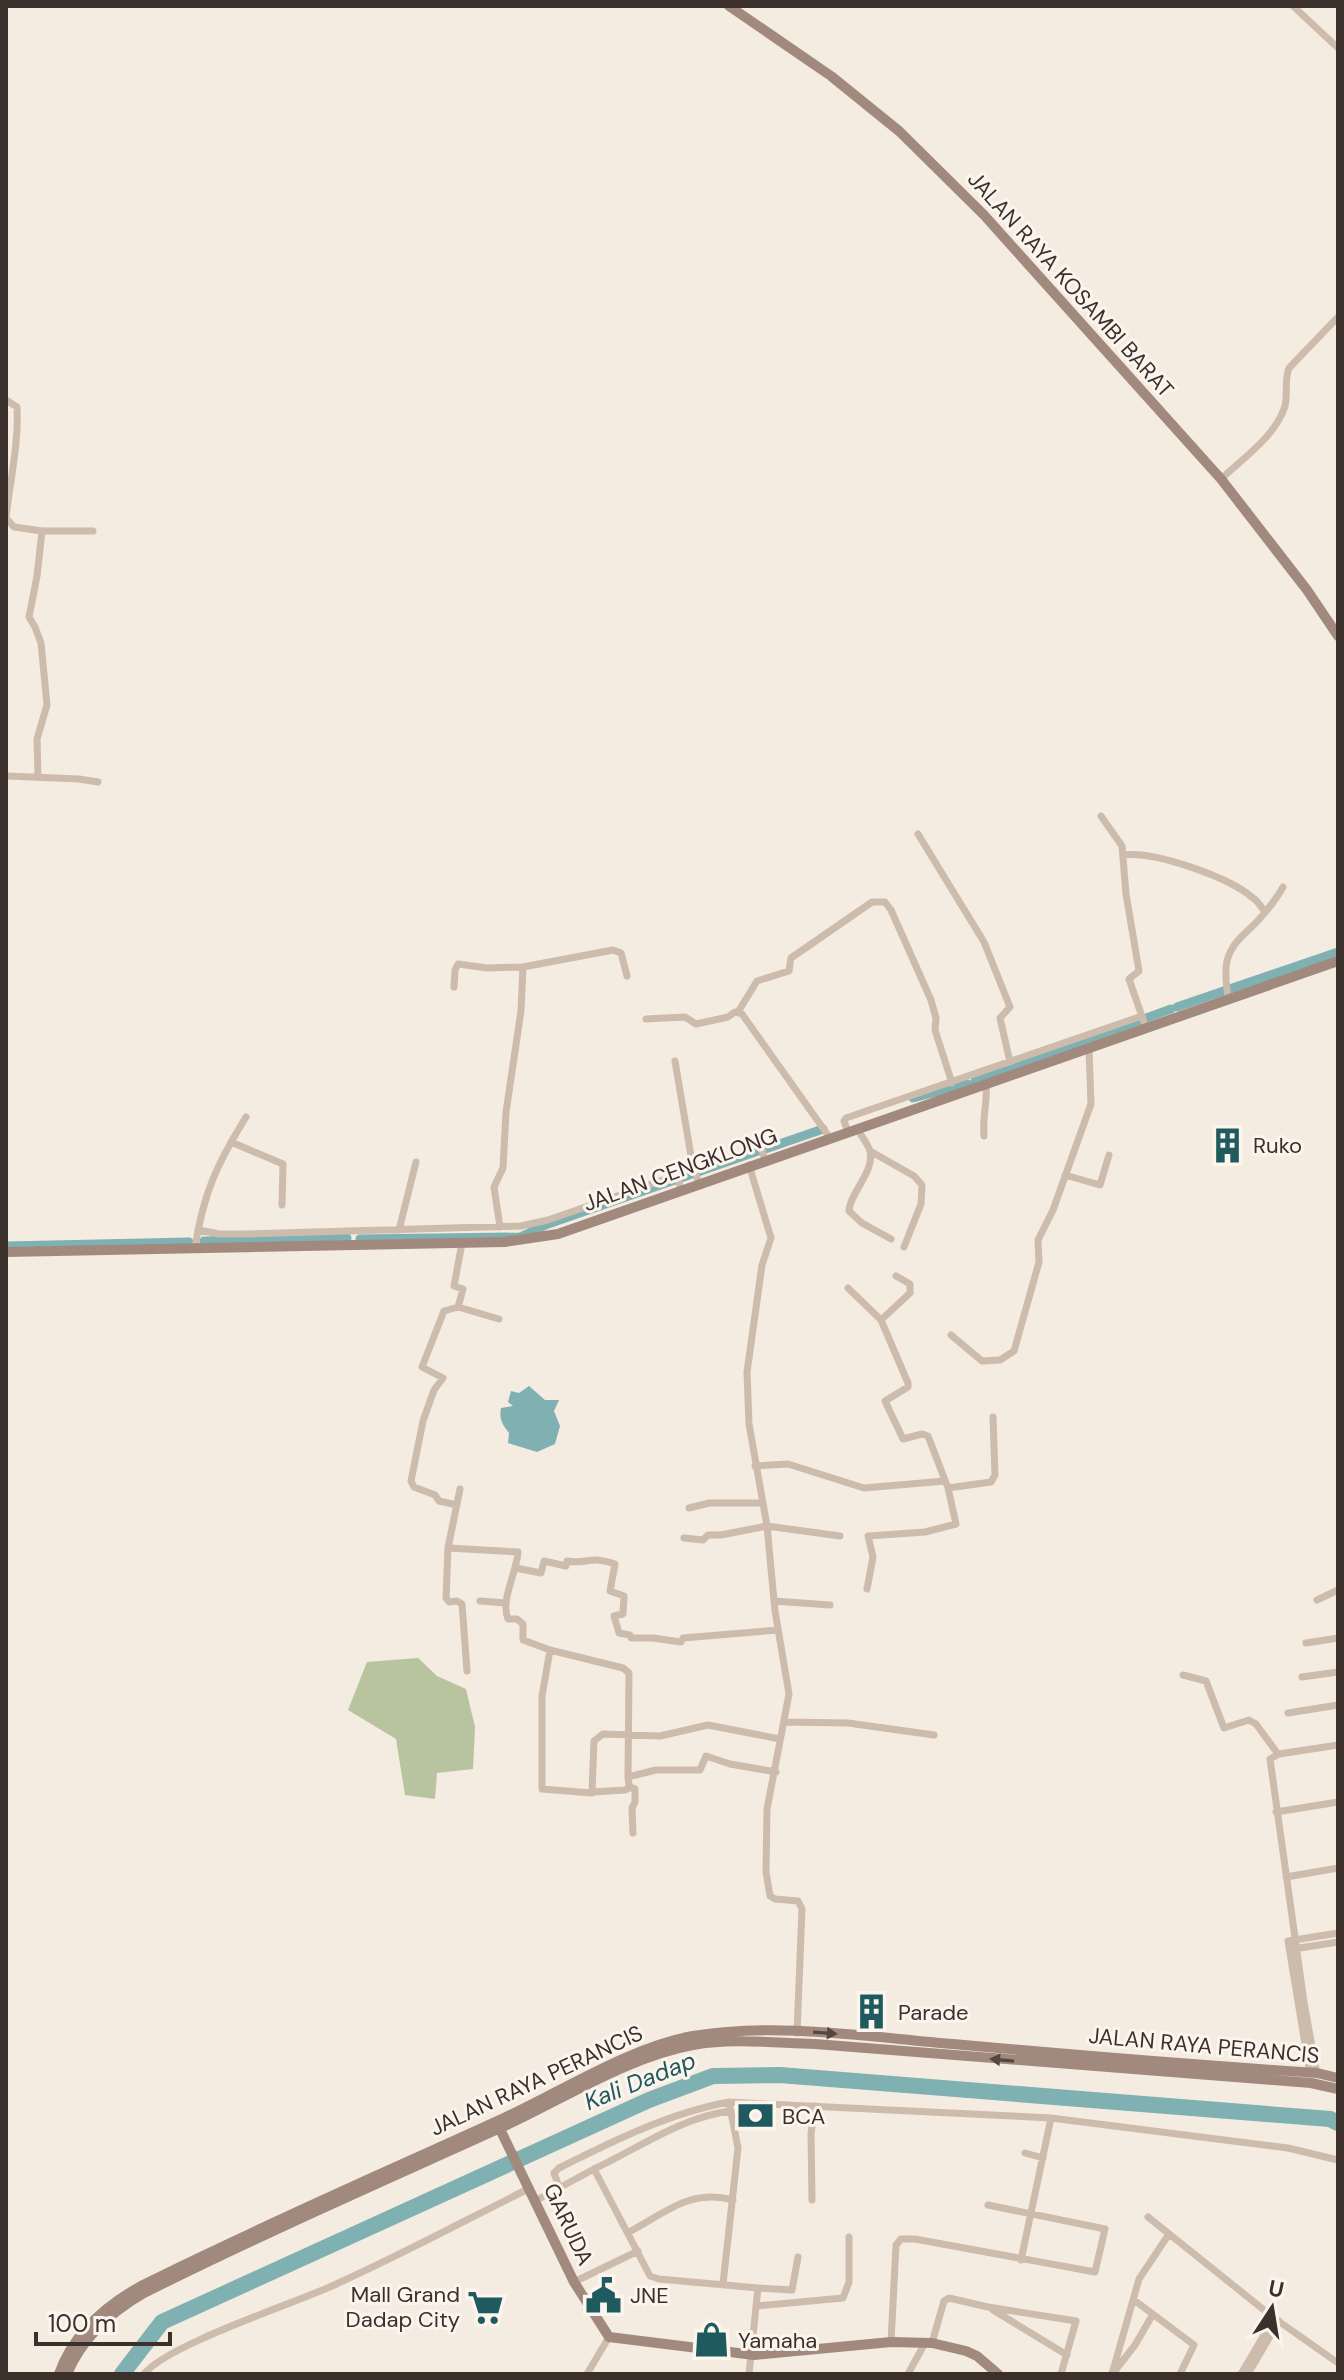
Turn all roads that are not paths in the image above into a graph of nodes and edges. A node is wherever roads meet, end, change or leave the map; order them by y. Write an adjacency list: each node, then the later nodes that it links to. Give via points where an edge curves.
1 (729, 6): 6 (street, JALAN RAYA KOSAMBI BARAT, via 831,76 912,141)
2 (1293, 6): 3 (street)
3 (1338, 48)
4 (1338, 317): 6 (street, via 1289,368 1285,406 1275,425)
5 (6, 400): 7 (street, via 17,407 18,419 6,518 14,527)
6 (1221, 479): 9 (street, JALAN RAYA KOSAMBI BARAT)
7 (42, 531): 8 (street); 11 (street, via 29,617 41,643 47,705 37,739)
8 (93, 531)
9 (1338, 636)
10 (6, 776): 11 (street)
11 (38, 776): 12 (street)
12 (98, 782)
13 (1101, 816): 15 (street, via 1120,840)
14 (918, 834): 28 (street, via 999,975 1010,1007 1000,1018)
15 (1123, 855): 17 (street, via 1177,862 1236,887); 25 (street, via 1139,971 1129,979)
16 (1283, 887): 17 (street)
17 (1265, 912): 22 (street, via 1230,953)
18 (1338, 961): 22 (street, JALAN CENGKLONG)
19 (523, 967): 20 (street, via 613,950 621,953); 21 (street, via 458,964); 49 (street, via 503,1168 494,1187)
20 (627, 976)
21 (454, 987)
22 (1228, 993): 25 (street, JALAN CENGKLONG)
23 (738, 1012): 24 (street, via 696,1024 685,1017); 30 (street, via 757,981 789,971 791,958 872,902 885,902 931,1000); 37 (street)
24 (646, 1019)
25 (1144, 1022): 26 (street, JALAN CENGKLONG); 28 (street)
26 (1089, 1048): 31 (street, JALAN CENGKLONG); 45 (street, via 1091,1104)
27 (675, 1061): 46 (street)
28 (1010, 1062): 29 (street)
29 (971, 1082): 30 (street); 31 (street, JALAN CENGKLONG); 33 (street, JALAN CENGKLONG)
30 (952, 1083): 32 (street)
31 (986, 1083): 36 (street)
32 (908, 1097): 33 (street); 35 (street)
33 (913, 1109): 35 (street, JALAN CENGKLONG)
34 (246, 1117): 38 (street)
35 (849, 1128): 37 (street, JALAN CENGKLONG); 40 (street)
36 (984, 1136)
37 (830, 1138): 42 (street, JALAN CENGKLONG)
38 (231, 1142): 48 (street, via 283,1164); 52 (street, via 203,1205)
39 (761, 1147): 42 (street)
40 (870, 1151): 53 (street, via 849,1211); 56 (street, via 922,1185 921,1204)
41 (1109, 1155): 45 (street, via 1100,1185)
42 (765, 1160): 44 (street, JALAN CENGKLONG)
43 (416, 1162): 50 (street)
44 (749, 1165): 46 (street, JALAN CENGKLONG); 65 (street, via 771,1238 762,1265 747,1372)
45 (1065, 1175): 63 (street, via 1038,1240 1039,1262 1014,1351 1000,1360 982,1361)
46 (697, 1177): 47 (street, JALAN CENGKLONG)
47 (681, 1190): 49 (street, via 678,1178 666,1179 548,1220); 54 (street, JALAN CENGKLONG, via 558,1234)
48 (282, 1205)
49 (500, 1227): 50 (street)
50 (399, 1230): 51 (street)
51 (353, 1231): 52 (street); 55 (street)
52 (197, 1238): 55 (street, JALAN CENGKLONG); 57 (street, JALAN CENGKLONG)
53 (891, 1239)
54 (462, 1243): 55 (street, JALAN CENGKLONG); 60 (street, via 454,1286 463,1289)
55 (354, 1244)
56 (904, 1247)
57 (6, 1252)
58 (896, 1276): 62 (street, via 910,1284 910,1293)
59 (848, 1288): 62 (street)
60 (458, 1307): 61 (street); 69 (street, via 444,1311 423,1365 443,1378 423,1421 411,1481 439,1501)
61 (499, 1319)
62 (881, 1320): 66 (street, via 908,1383 885,1401 903,1439 928,1436)
63 (951, 1335)
64 (993, 1417): 66 (street, via 991,1482)
65 (755, 1466): 66 (street, via 788,1464 864,1488); 68 (street)
66 (946, 1485): 76 (street, via 956,1524 868,1536 873,1557)
67 (460, 1489): 69 (street)
68 (763, 1503): 70 (street); 71 (street)
69 (457, 1505): 74 (street)
70 (689, 1508)
71 (767, 1526): 72 (street); 73 (street, via 703,1540); 80 (street)
72 (840, 1536)
73 (684, 1538)
74 (448, 1548): 75 (street, via 516,1550); 87 (street, via 446,1598 462,1604)
75 (516, 1568): 81 (street); 83 (street, via 541,1573 544,1561 566,1566 567,1561 592,1558 615,1564 610,1591 624,1596 623,1614 614,1616 615,1621 619,1633 631,1638 673,1643)
76 (867, 1589)
77 (1338, 1590): 78 (street)
78 (1317, 1600)
79 (480, 1601): 81 (street)
80 (774, 1601): 82 (street); 83 (street)
81 (506, 1603): 86 (street, via 506,1616 523,1624 523,1640)
82 (830, 1605)
83 (778, 1630): 93 (street, via 789,1694)
84 (1338, 1638): 85 (street)
85 (1306, 1643)
86 (550, 1650): 94 (street, via 627,1669); 102 (street, via 542,1696 541,1788)
87 (467, 1671)
88 (1338, 1672): 90 (street)
89 (1183, 1675): 98 (street, via 1206,1681 1224,1728 1249,1720)
90 (1302, 1677)
91 (1338, 1705): 92 (street)
92 (1288, 1713)
93 (784, 1722): 95 (street, via 848,1723); 96 (street)
94 (630, 1735): 96 (street, via 660,1736 708,1725); 100 (street); 102 (street, via 603,1734 594,1741)
95 (934, 1735)
96 (780, 1739): 99 (street)
97 (1338, 1745): 98 (street)
98 (1276, 1755): 104 (street, via 1270,1763)
99 (776, 1772): 100 (street, via 706,1756 700,1770 656,1770); 112 (street, via 767,1809 766,1872 770,1896 798,1901 802,1909)
100 (628, 1777): 101 (street)
101 (631, 1787): 102 (street); 105 (street)
102 (593, 1792)
103 (1338, 1802): 104 (street)
104 (1276, 1812): 107 (street)
105 (633, 1833)
106 (1338, 1868): 107 (street)
107 (1286, 1877): 109 (street)
108 (1338, 1933): 109 (street)
109 (1292, 1940): 111 (street)
110 (1338, 1942): 111 (street)
111 (1293, 1950): 113 (street)
112 (797, 2037): 113 (street, JALAN RAYA PERANCIS); 119 (street, JALAN RAYA PERANCIS, via 671,2050)
113 (1314, 2078): 114 (street, JALAN RAYA PERANCIS); 115 (street, JALAN RAYA PERANCIS)
114 (1338, 2078)
115 (1338, 2089)
116 (730, 2106): 117 (street); 123 (street, via 675,2127); 124 (street, via 700,2107 670,2117 559,2168 554,2173); 126 (street, via 738,2148)
117 (815, 2106): 118 (street); 127 (street)
118 (1051, 2118): 121 (street); 122 (street, via 1288,2148)
119 (498, 2125): 125 (street, GARUDA); 152 (street, JALAN RAYA PERANCIS, via 362,2181 125,2295 84,2330); 153 (street, JALAN RAYA PERANCIS, via 144,2293 99,2327)
120 (1025, 2153): 121 (street)
121 (1043, 2158): 130 (street)
122 (1338, 2160)
123 (594, 2169): 124 (street); 132 (street)
124 (559, 2187): 128 (street)
125 (530, 2188): 128 (street, GARUDA); 154 (street, via 333,2286 185,2348)
126 (733, 2200): 132 (street, via 702,2195); 139 (street)
127 (812, 2200)
128 (535, 2201): 138 (street, GARUDA)
129 (988, 2205): 130 (street)
130 (1033, 2214): 137 (street); 137 (street, via 1106,2229 1096,2271)
131 (1148, 2217): 133 (street)
132 (629, 2232): 135 (street)
133 (1169, 2234): 141 (street, via 1139,2279); 145 (street)
134 (849, 2237): 142 (street, via 849,2282 843,2298)
135 (638, 2251): 138 (street); 139 (street, via 654,2278)
136 (798, 2257): 140 (street, via 792,2290)
137 (1021, 2260): 147 (street, via 901,2239 896,2245)
138 (574, 2282): 146 (street, GARUDA)
139 (723, 2284): 140 (street)
140 (758, 2288): 142 (street)
141 (1134, 2300): 144 (street); 160 (street)
142 (756, 2306): 149 (street)
143 (988, 2307): 148 (street, via 945,2299); 150 (street); 150 (street, via 1076,2321)
144 (1153, 2314): 160 (street); 161 (street, via 1194,2345)
145 (1277, 2320): 151 (street); 162 (street); 163 (street)
146 (609, 2337): 149 (street); 155 (street)
147 (891, 2342): 148 (street); 149 (street)
148 (928, 2343): 157 (street); 158 (street, via 977,2356)
149 (751, 2354): 156 (street)
150 (1067, 2355): 159 (street)
151 (1338, 2363)
152 (59, 2374)
153 (67, 2374)
154 (144, 2374)
155 (587, 2374)
156 (749, 2374)
157 (908, 2374)
158 (996, 2374)
159 (1061, 2374)
160 (1112, 2374)
161 (1180, 2374)
162 (1241, 2374)
163 (1248, 2374)

